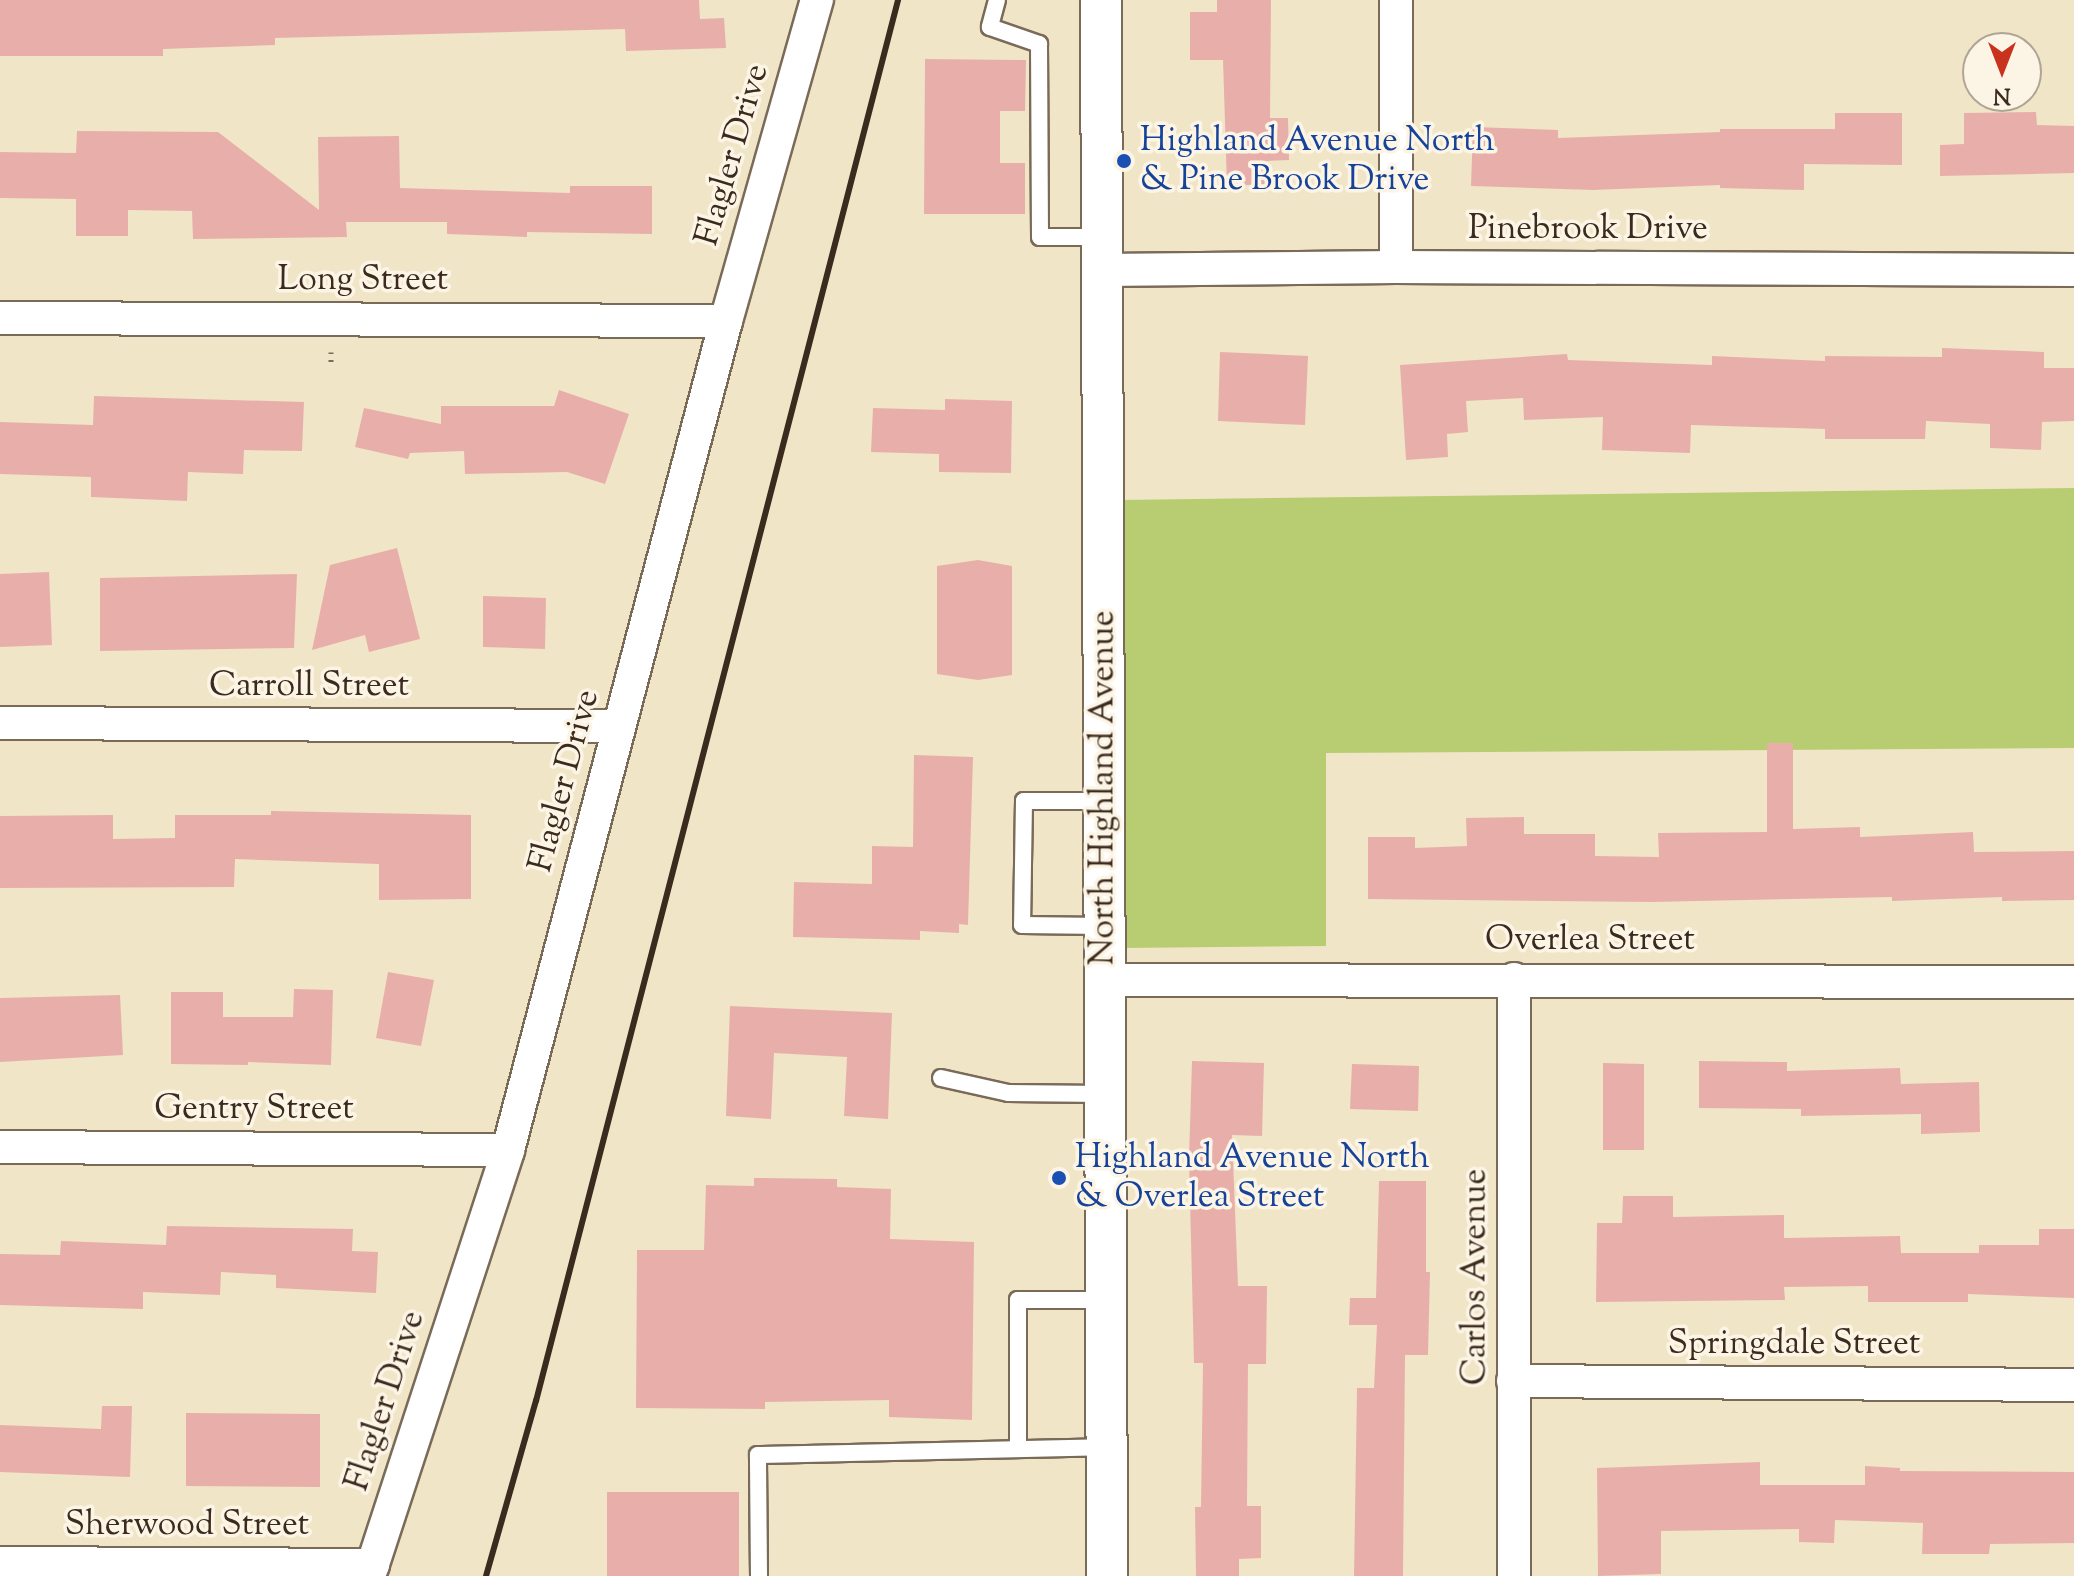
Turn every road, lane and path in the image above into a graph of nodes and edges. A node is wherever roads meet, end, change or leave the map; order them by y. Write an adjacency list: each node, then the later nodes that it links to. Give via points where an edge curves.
1 (817, 0): 9 (street, Flagler Drive)
2 (997, 0): 5 (lane, via 990,27 1039,44 1040,237)
3 (1101, 0): 5 (street, North Highland Avenue)
4 (1396, 0): 6 (street)
5 (1102, 254): 6 (street, Pinebrook Drive); 12 (street, North Highland Avenue)
6 (1396, 267): 7 (street, Pinebrook Drive)
7 (2074, 270)
8 (0, 318): 9 (street, Long Street)
9 (726, 321): 11 (street, Flagler Drive)
10 (0, 723): 11 (street, Carroll Street)
11 (618, 726): 20 (street, Flagler Drive)
12 (1104, 801): 13 (street, North Highland Avenue); 13 (lane, via 1024,801 1022,925)
13 (1105, 926): 15 (street, North Highland Avenue)
14 (1514, 979): 15 (street, Overlea Street); 16 (street, Overlea Street); 22 (street, Carlos Avenue)
15 (1105, 980): 18 (street, North Highland Avenue)
16 (2074, 982)
17 (941, 1078): 18 (lane, via 1008,1093)
18 (1106, 1094): 21 (street, North Highland Avenue)
19 (0, 1147): 20 (street, Gentry Street)
20 (508, 1150): 27 (street, Flagler Drive)
21 (1106, 1300): 24 (street, North Highland Avenue); 25 (lane, via 1018,1300)
22 (1513, 1381): 23 (street, Springdale Street); 30 (street, Carlos Avenue)
23 (2074, 1385)
24 (1107, 1447): 25 (lane); 29 (street, North Highland Avenue)
25 (1018, 1449): 28 (lane, via 758,1455)
26 (0, 1563): 27 (street, Sherwood Street)
27 (371, 1571)
28 (759, 1576)
29 (1107, 1576)
30 (1514, 1576)

